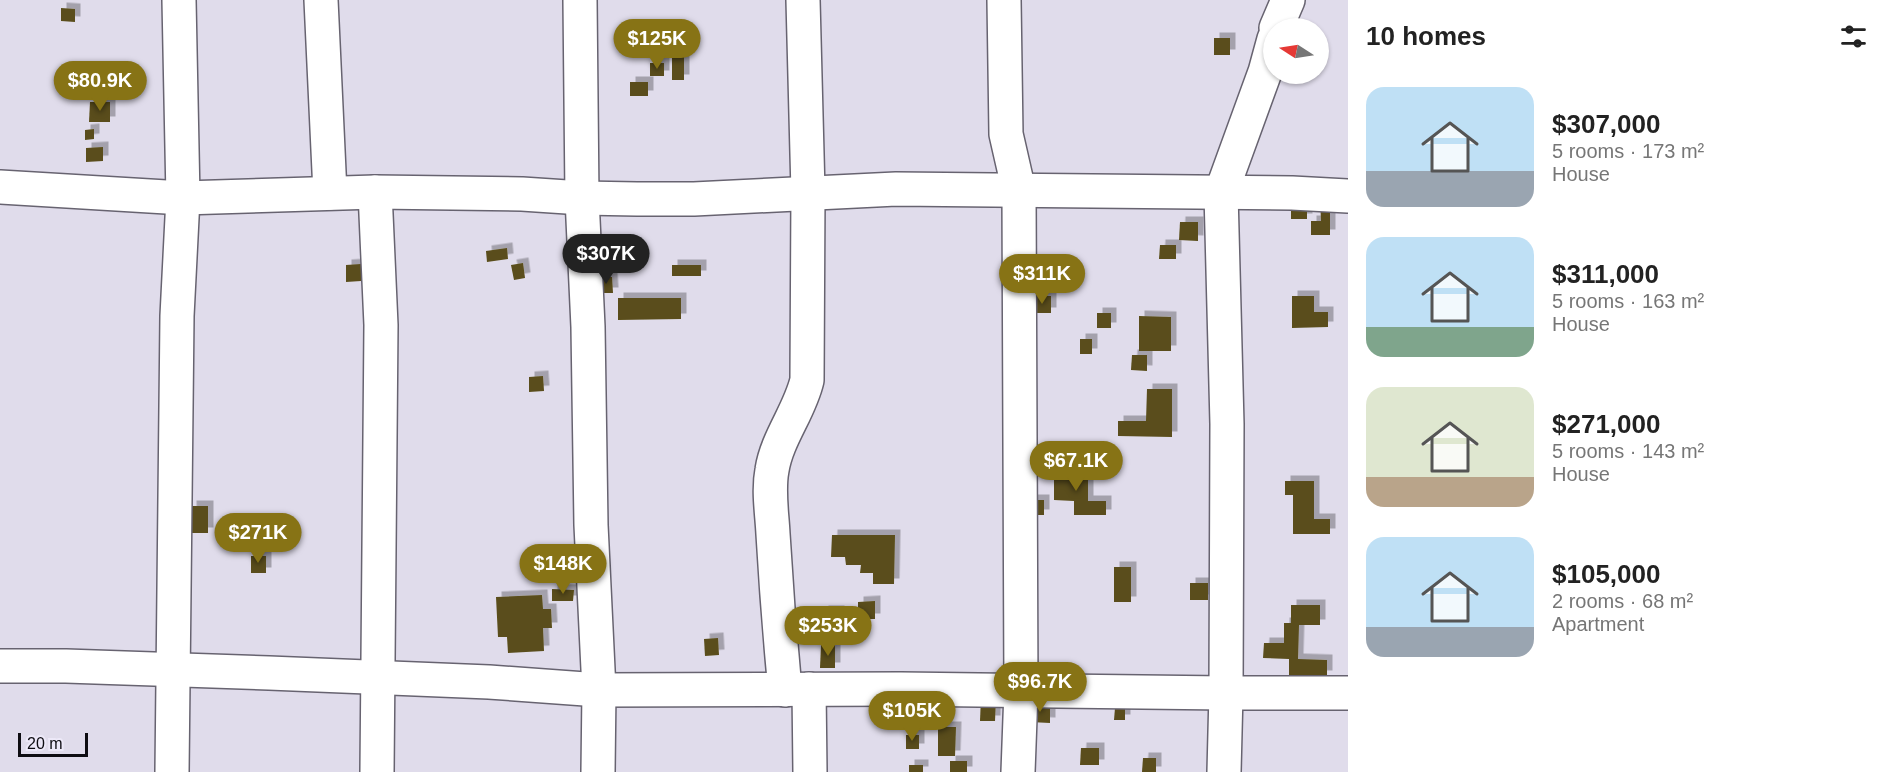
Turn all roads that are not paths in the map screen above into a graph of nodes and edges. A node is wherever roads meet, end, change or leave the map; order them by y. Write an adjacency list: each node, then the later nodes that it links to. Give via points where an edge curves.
1 (178, 0): 16 (street)
2 (321, 0): 13 (street)
3 (580, 0): 17 (street)
4 (803, 0): 12 (street)
5 (1004, 0): 10 (street, via 1006,134)
6 (1288, 0): 7 (street)
7 (1280, 18)
8 (1263, 78): 14 (street)
9 (0, 187): 16 (street)
10 (1019, 191): 12 (street); 14 (street); 23 (street)
11 (375, 192): 13 (street); 17 (street); 20 (street, via 381,325)
12 (808, 192): 17 (street, via 694,199); 22 (street, via 807,380 776,454 771,484 774,556)
13 (330, 193): 16 (street)
14 (1221, 193): 15 (street); 24 (street, via 1227,424)
15 (1348, 196)
16 (183, 198): 19 (street, via 177,316)
17 (582, 198): 21 (street)
18 (0, 666): 19 (street)
19 (173, 671): 20 (street); 26 (street)
20 (379, 678): 21 (street); 27 (street)
21 (599, 690): 22 (street); 28 (street)
22 (797, 690): 23 (street); 29 (street)
23 (1021, 691): 24 (street); 30 (street)
24 (1226, 693): 25 (street); 31 (street)
25 (1348, 693)
26 (172, 772)
27 (377, 772)
28 (598, 772)
29 (810, 772)
30 (1018, 772)
31 (1224, 772)

